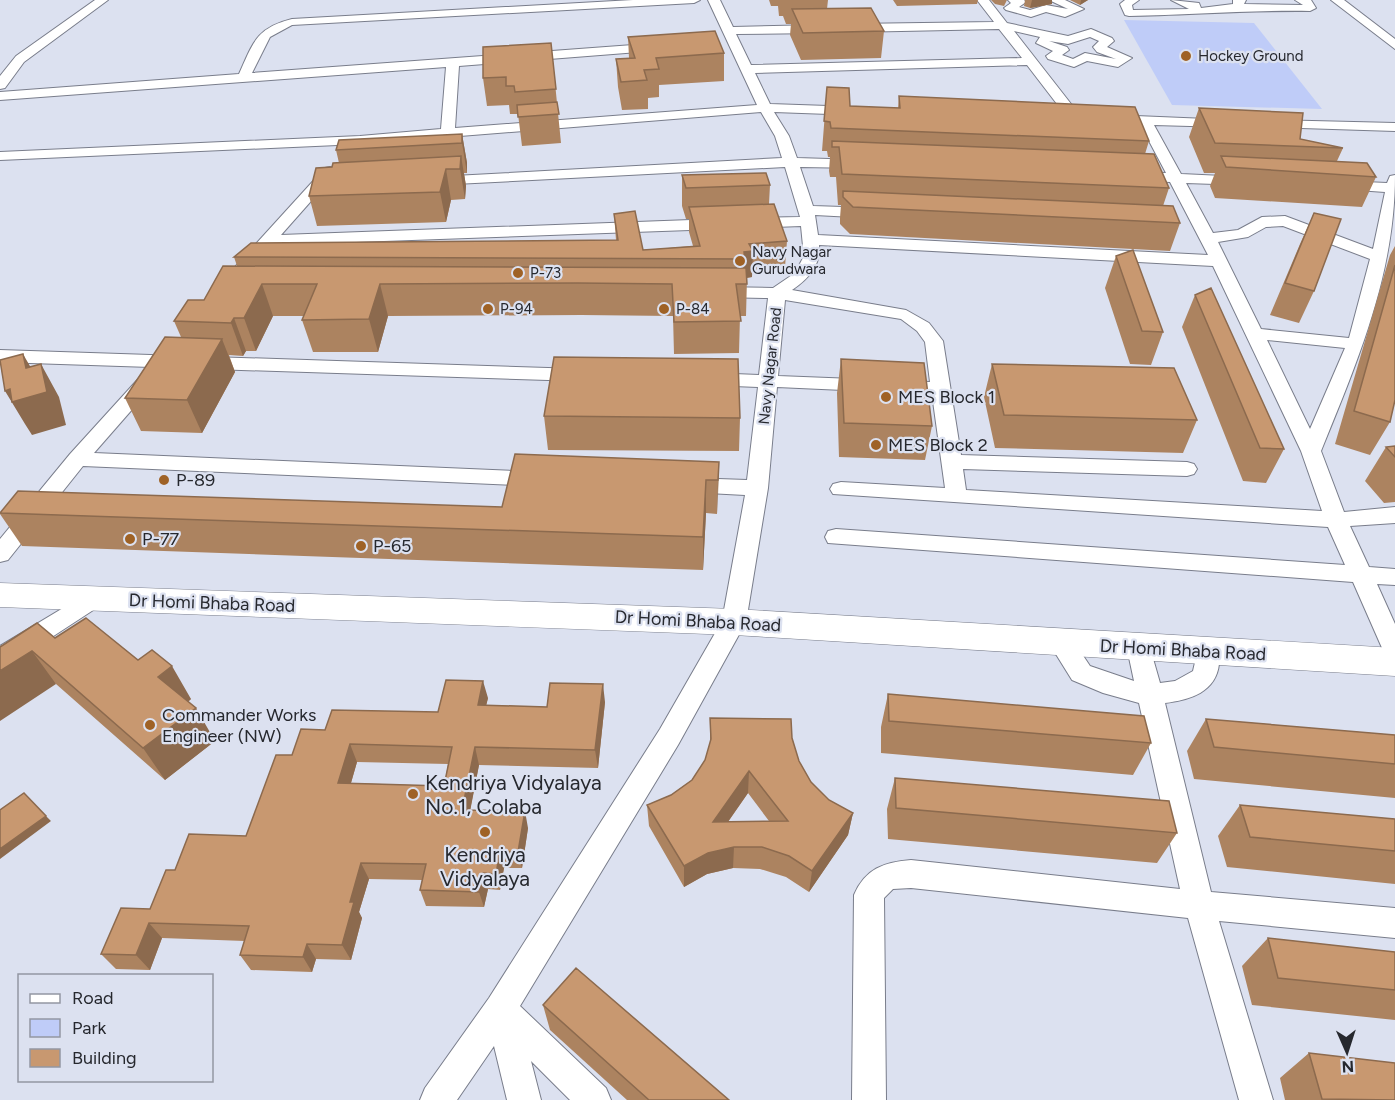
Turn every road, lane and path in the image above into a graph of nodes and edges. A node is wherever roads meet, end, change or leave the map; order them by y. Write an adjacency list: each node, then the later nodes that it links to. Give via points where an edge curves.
1 (102, 0): 24 (street, via 20,59)
2 (694, 0): 23 (street, via 292,22 266,31)
3 (714, 0): 17 (street, Navy Nagar Road)
4 (982, 0): 14 (street)
5 (1014, 0): 13 (street, via 1020,2 1010,8)
6 (1054, 0): 13 (street, via 1078,9 1065,14 1046,8)
7 (1133, 0): 12 (street, via 1126,4 1129,13)
8 (1177, 0): 12 (street, via 1194,5)
9 (1301, 0): 11 (street, via 1310,8)
10 (1337, 0): 18 (street)
11 (1240, 4): 12 (street)
12 (1195, 12)
13 (1031, 14): 15 (street)
14 (1001, 25): 15 (street); 17 (street); 21 (street)
15 (1022, 29): 16 (street)
16 (1048, 35): 16 (street, via 1068,40 1091,33 1108,41 1101,49 1126,57 1118,63 1085,57 1074,63 1052,56 1063,50 1042,43)
17 (727, 39): 22 (street, Navy Nagar Road)
18 (1395, 45)
19 (674, 46): 20 (street)
20 (453, 61): 23 (street); 32 (street)
21 (1031, 61): 22 (street); 29 (street)
22 (746, 69): 26 (street, Navy Nagar Road)
23 (245, 76): 25 (street)
24 (0, 86)
25 (0, 96)
26 (765, 108): 27 (street); 32 (street); 35 (street, Navy Nagar Road)
27 (872, 112)
28 (1051, 117): 29 (street)
29 (1087, 118): 30 (street)
30 (1145, 120): 31 (street); 38 (street)
31 (1395, 127)
32 (448, 134): 33 (street)
33 (360, 140): 34 (street); 44 (street)
34 (0, 156)
35 (793, 162): 36 (street); 40 (street); 46 (street, Navy Nagar Road)
36 (874, 165)
37 (1118, 175): 38 (street)
38 (1176, 177): 39 (street); 47 (street)
39 (1256, 181)
40 (419, 182)
41 (1394, 183): 42 (street); 50 (street)
42 (1325, 184)
43 (337, 186): 44 (street)
44 (314, 188): 48 (street)
45 (891, 214): 46 (street)
46 (808, 215): 48 (street); 49 (street, Navy Nagar Road)
47 (1200, 232): 50 (street, via 1242,234 1262,222 1285,221); 51 (street)
48 (266, 240): 52 (street)
49 (812, 240): 51 (street); 54 (street, Navy Nagar Road, via 812,256 802,276)
50 (1379, 257): 57 (street)
51 (1219, 261): 55 (street)
52 (231, 282)
53 (706, 292): 54 (street)
54 (777, 293): 62 (street, Navy Nagar Road); 63 (street, via 906,315 934,341)
55 (1256, 334): 57 (street); 64 (street)
56 (179, 344): 59 (street)
57 (1356, 344): 64 (street)
58 (0, 356): 59 (street)
59 (165, 362): 60 (street); 65 (street)
60 (603, 376)
61 (686, 378): 62 (street)
62 (768, 381): 63 (street); 70 (street, Navy Nagar Road)
63 (941, 388): 66 (street)
64 (1311, 451): 74 (street)
65 (76, 459): 68 (street); 76 (street)
66 (951, 462): 67 (street); 72 (street)
67 (1187, 469)
68 (554, 479)
69 (674, 484): 70 (street)
70 (758, 488): 81 (street, Navy Nagar Road)
71 (841, 489): 72 (street)
72 (956, 494): 74 (street)
73 (1395, 515): 74 (street)
74 (1336, 520): 77 (street)
75 (836, 537): 77 (street)
76 (0, 554)
77 (1361, 574): 78 (street); 84 (street)
78 (1395, 577)
79 (0, 595): 80 (street, Dr Homi Bhaba Road)
80 (93, 599): 81 (street, Dr Homi Bhaba Road); 86 (street)
81 (734, 621): 82 (street, Dr Homi Bhaba Road); 91 (street, Navy Nagar Road, via 669,737)
82 (1061, 643): 83 (street, Dr Homi Bhaba Road); 88 (street, via 1081,673 1112,686)
83 (1139, 648): 85 (street, Dr Homi Bhaba Road); 88 (street)
84 (1395, 650)
85 (1208, 652): 87 (street, Dr Homi Bhaba Road); 88 (street, via 1205,676 1180,691)
86 (0, 658)
87 (1395, 662)
88 (1151, 695): 89 (street)
89 (1199, 905): 90 (street); 95 (street, via 911,874 878,880 869,895); 96 (street)
90 (1395, 923)
91 (500, 1009): 92 (street, Navy Nagar Road); 93 (street); 94 (street)
92 (437, 1100)
93 (524, 1100)
94 (594, 1100)
95 (869, 1100)
96 (1256, 1100)

